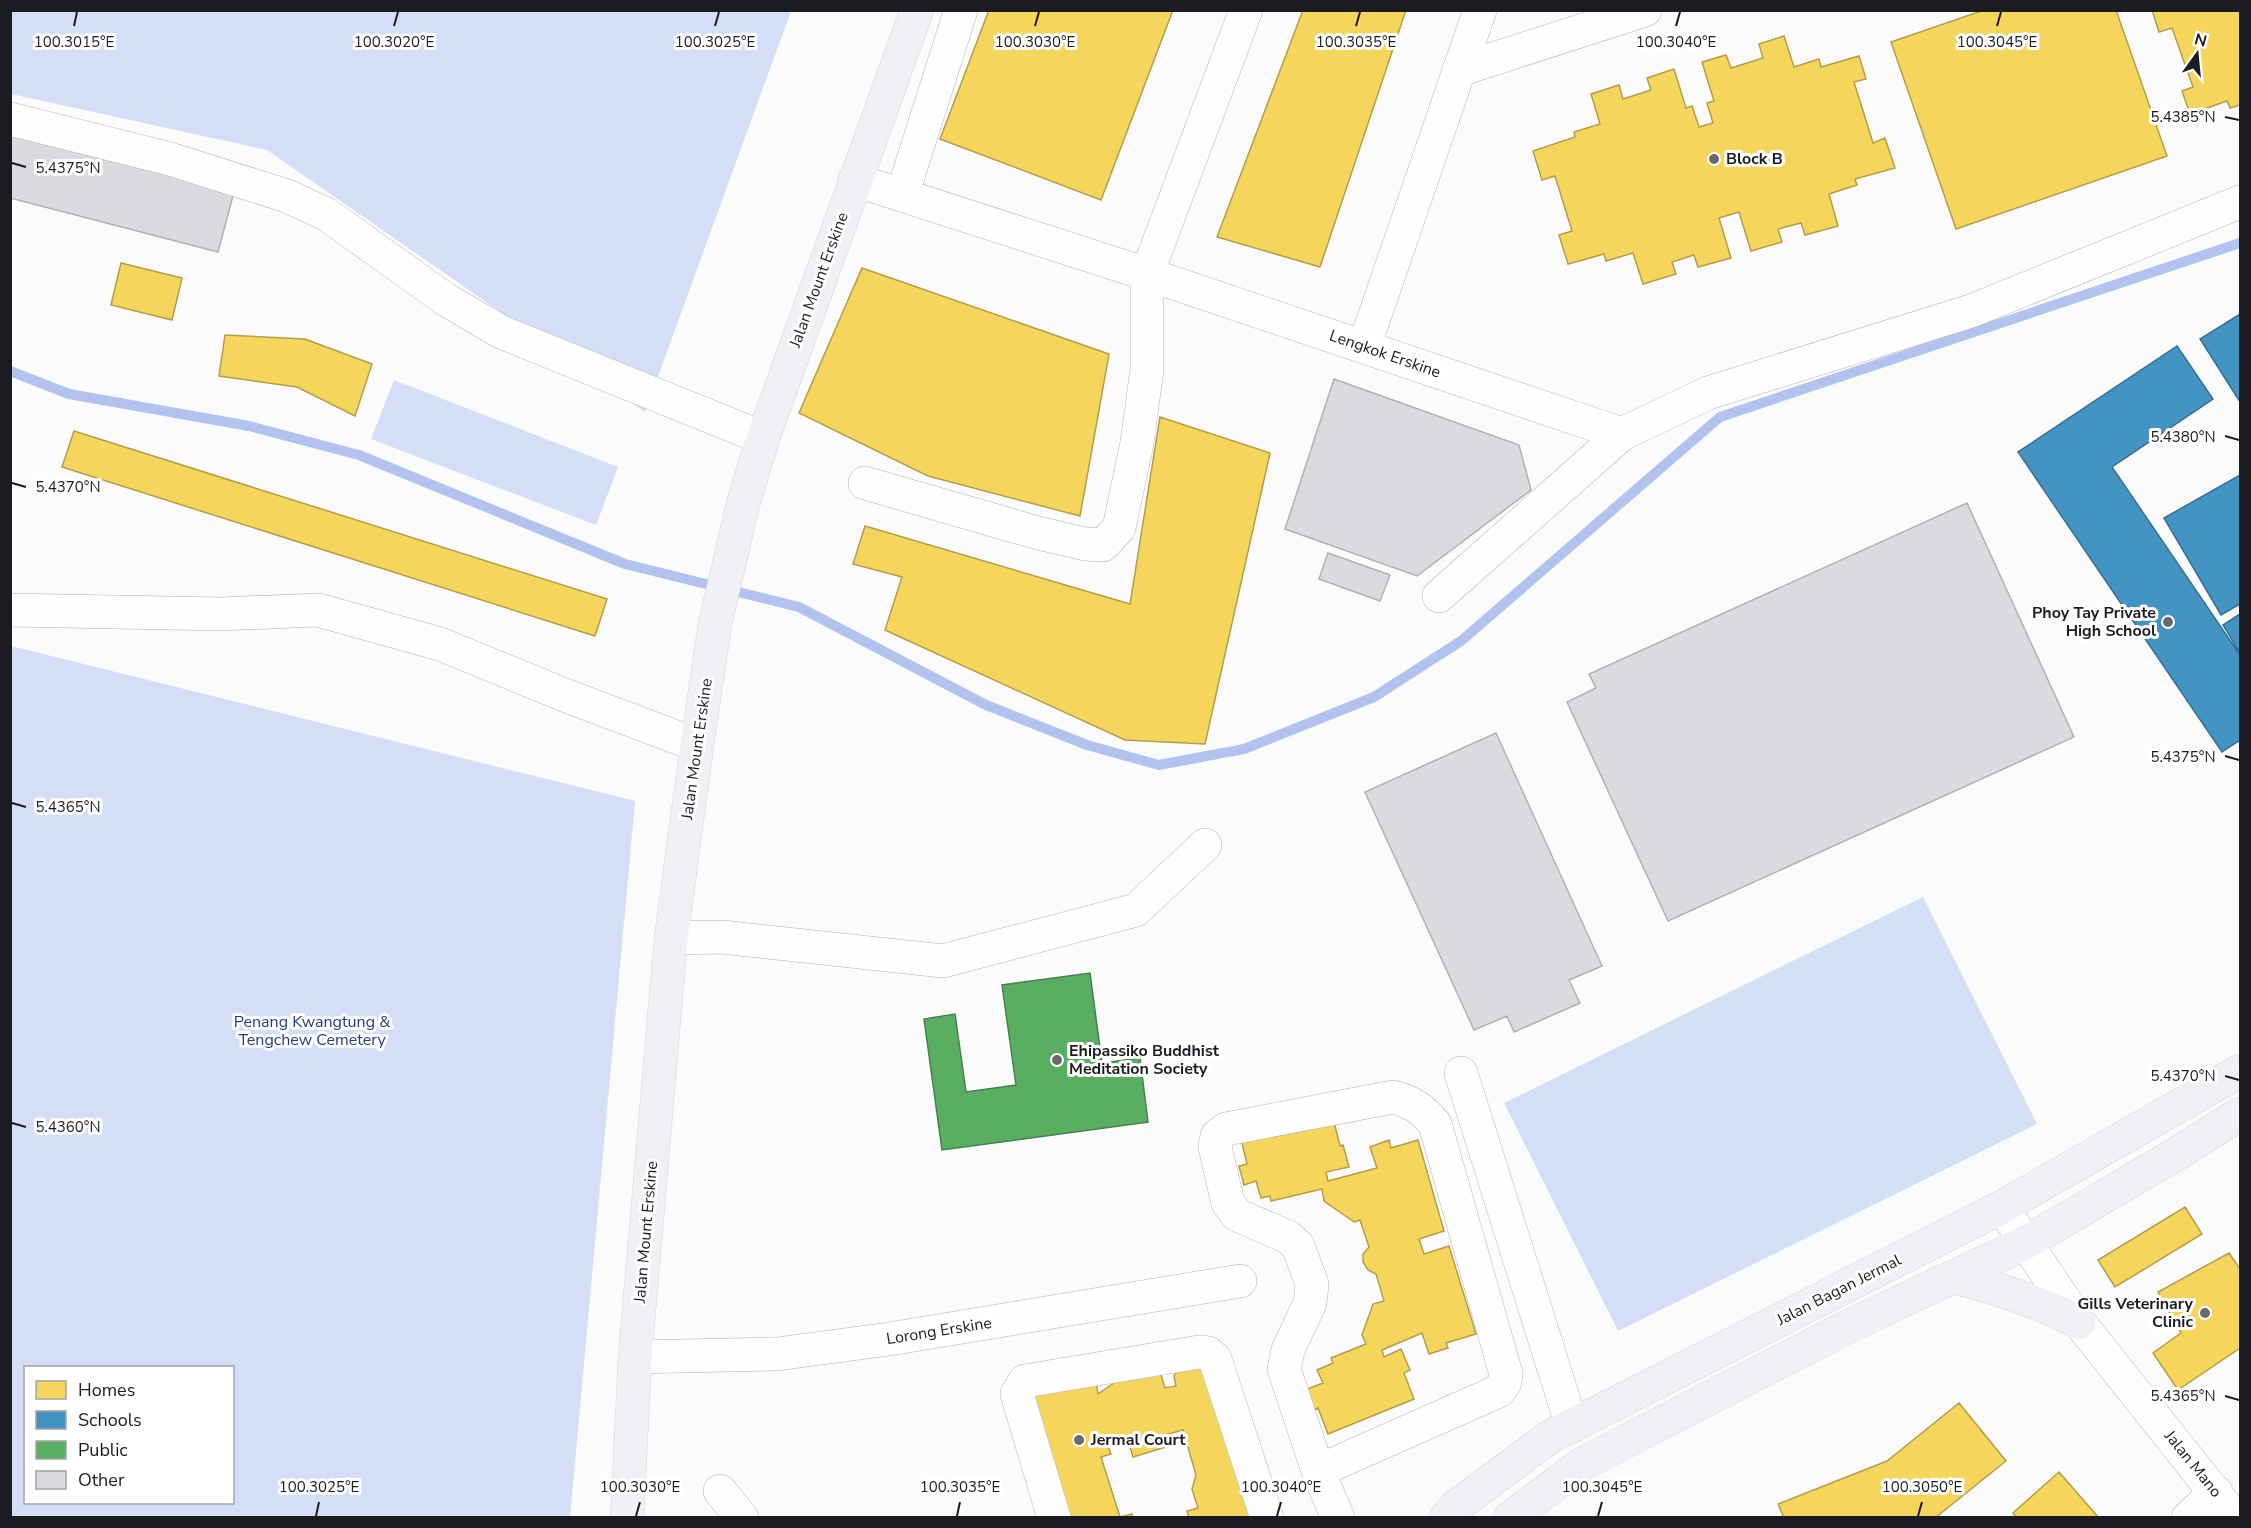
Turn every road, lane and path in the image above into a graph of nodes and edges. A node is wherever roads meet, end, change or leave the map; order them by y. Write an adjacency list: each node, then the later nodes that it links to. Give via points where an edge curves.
1 (917, 10): 8 (main road, Jalan Mount Erskine)
2 (961, 10): 9 (street)
3 (1246, 10): 11 (street)
4 (1480, 10): 6 (street)
5 (1645, 10): 6 (street)
6 (1459, 70): 12 (street)
7 (10, 119): 14 (street, via 170,159 287,196 326,214 446,299 501,332)
8 (855, 180): 9 (street, Lengkok Erskine); 14 (main road, Jalan Mount Erskine)
9 (902, 195): 11 (street, Lengkok Erskine)
10 (2241, 202): 13 (street, via 1971,311 1708,393)
11 (1147, 274): 12 (street, Lengkok Erskine); 15 (street, via 1147,369 1137,442 1119,528 1103,545 1038,533)
12 (1364, 347): 13 (street, Lengkok Erskine)
13 (1622, 434): 16 (street)
14 (763, 438): 18 (main road, Jalan Mount Erskine, via 729,560)
15 (865, 483)
16 (1439, 596)
17 (10, 610): 18 (street, via 221,614 318,610 440,644)
18 (697, 745): 20 (main road, Jalan Mount Erskine)
19 (1205, 845): 20 (street, via 1136,910 943,961 722,936)
20 (671, 938): 29 (main road, Jalan Mount Erskine)
21 (2241, 1071): 24 (main road, Jalan Bagan Jermal)
22 (1461, 1073): 30 (street)
23 (2241, 1114): 25 (main road)
24 (2002, 1207): 25 (street, Jalan Mano); 30 (main road, Jalan Bagan Jermal)
25 (2025, 1243): 26 (main road); 28 (street, Jalan Mano)
26 (1953, 1277): 28 (main road, via 2038,1302); 40 (main road, via 1847,1327 1582,1464)
27 (1240, 1281): 29 (street, Lorong Erskine, via 777,1354)
28 (2079, 1322): 33 (street, Jalan Mano)
29 (635, 1357): 34 (main road, Jalan Mount Erskine)
30 (1572, 1426): 39 (main road, Jalan Bagan Jermal, via 1551,1436 1455,1507)
31 (1318, 1471): 31 (street, via 1284,1369 1288,1350 1310,1303 1312,1284 1298,1246 1288,1237 1237,1215 1228,1203 1215,1146 1217,1136 1226,1129 1393,1096 1411,1101 1435,1124 1506,1374 1505,1382 1498,1391); 38 (street)
32 (720, 1491): 35 (street)
33 (2216, 1492): 41 (street); 42 (street, Jalan Mano)
34 (627, 1518)
35 (742, 1518)
36 (1054, 1518): 37 (street, via 1017,1394 1019,1387 1025,1381 1199,1352 1215,1359)
37 (1267, 1518)
38 (1338, 1518)
39 (1446, 1518)
40 (1510, 1518)
41 (2188, 1518)
42 (2235, 1518)

